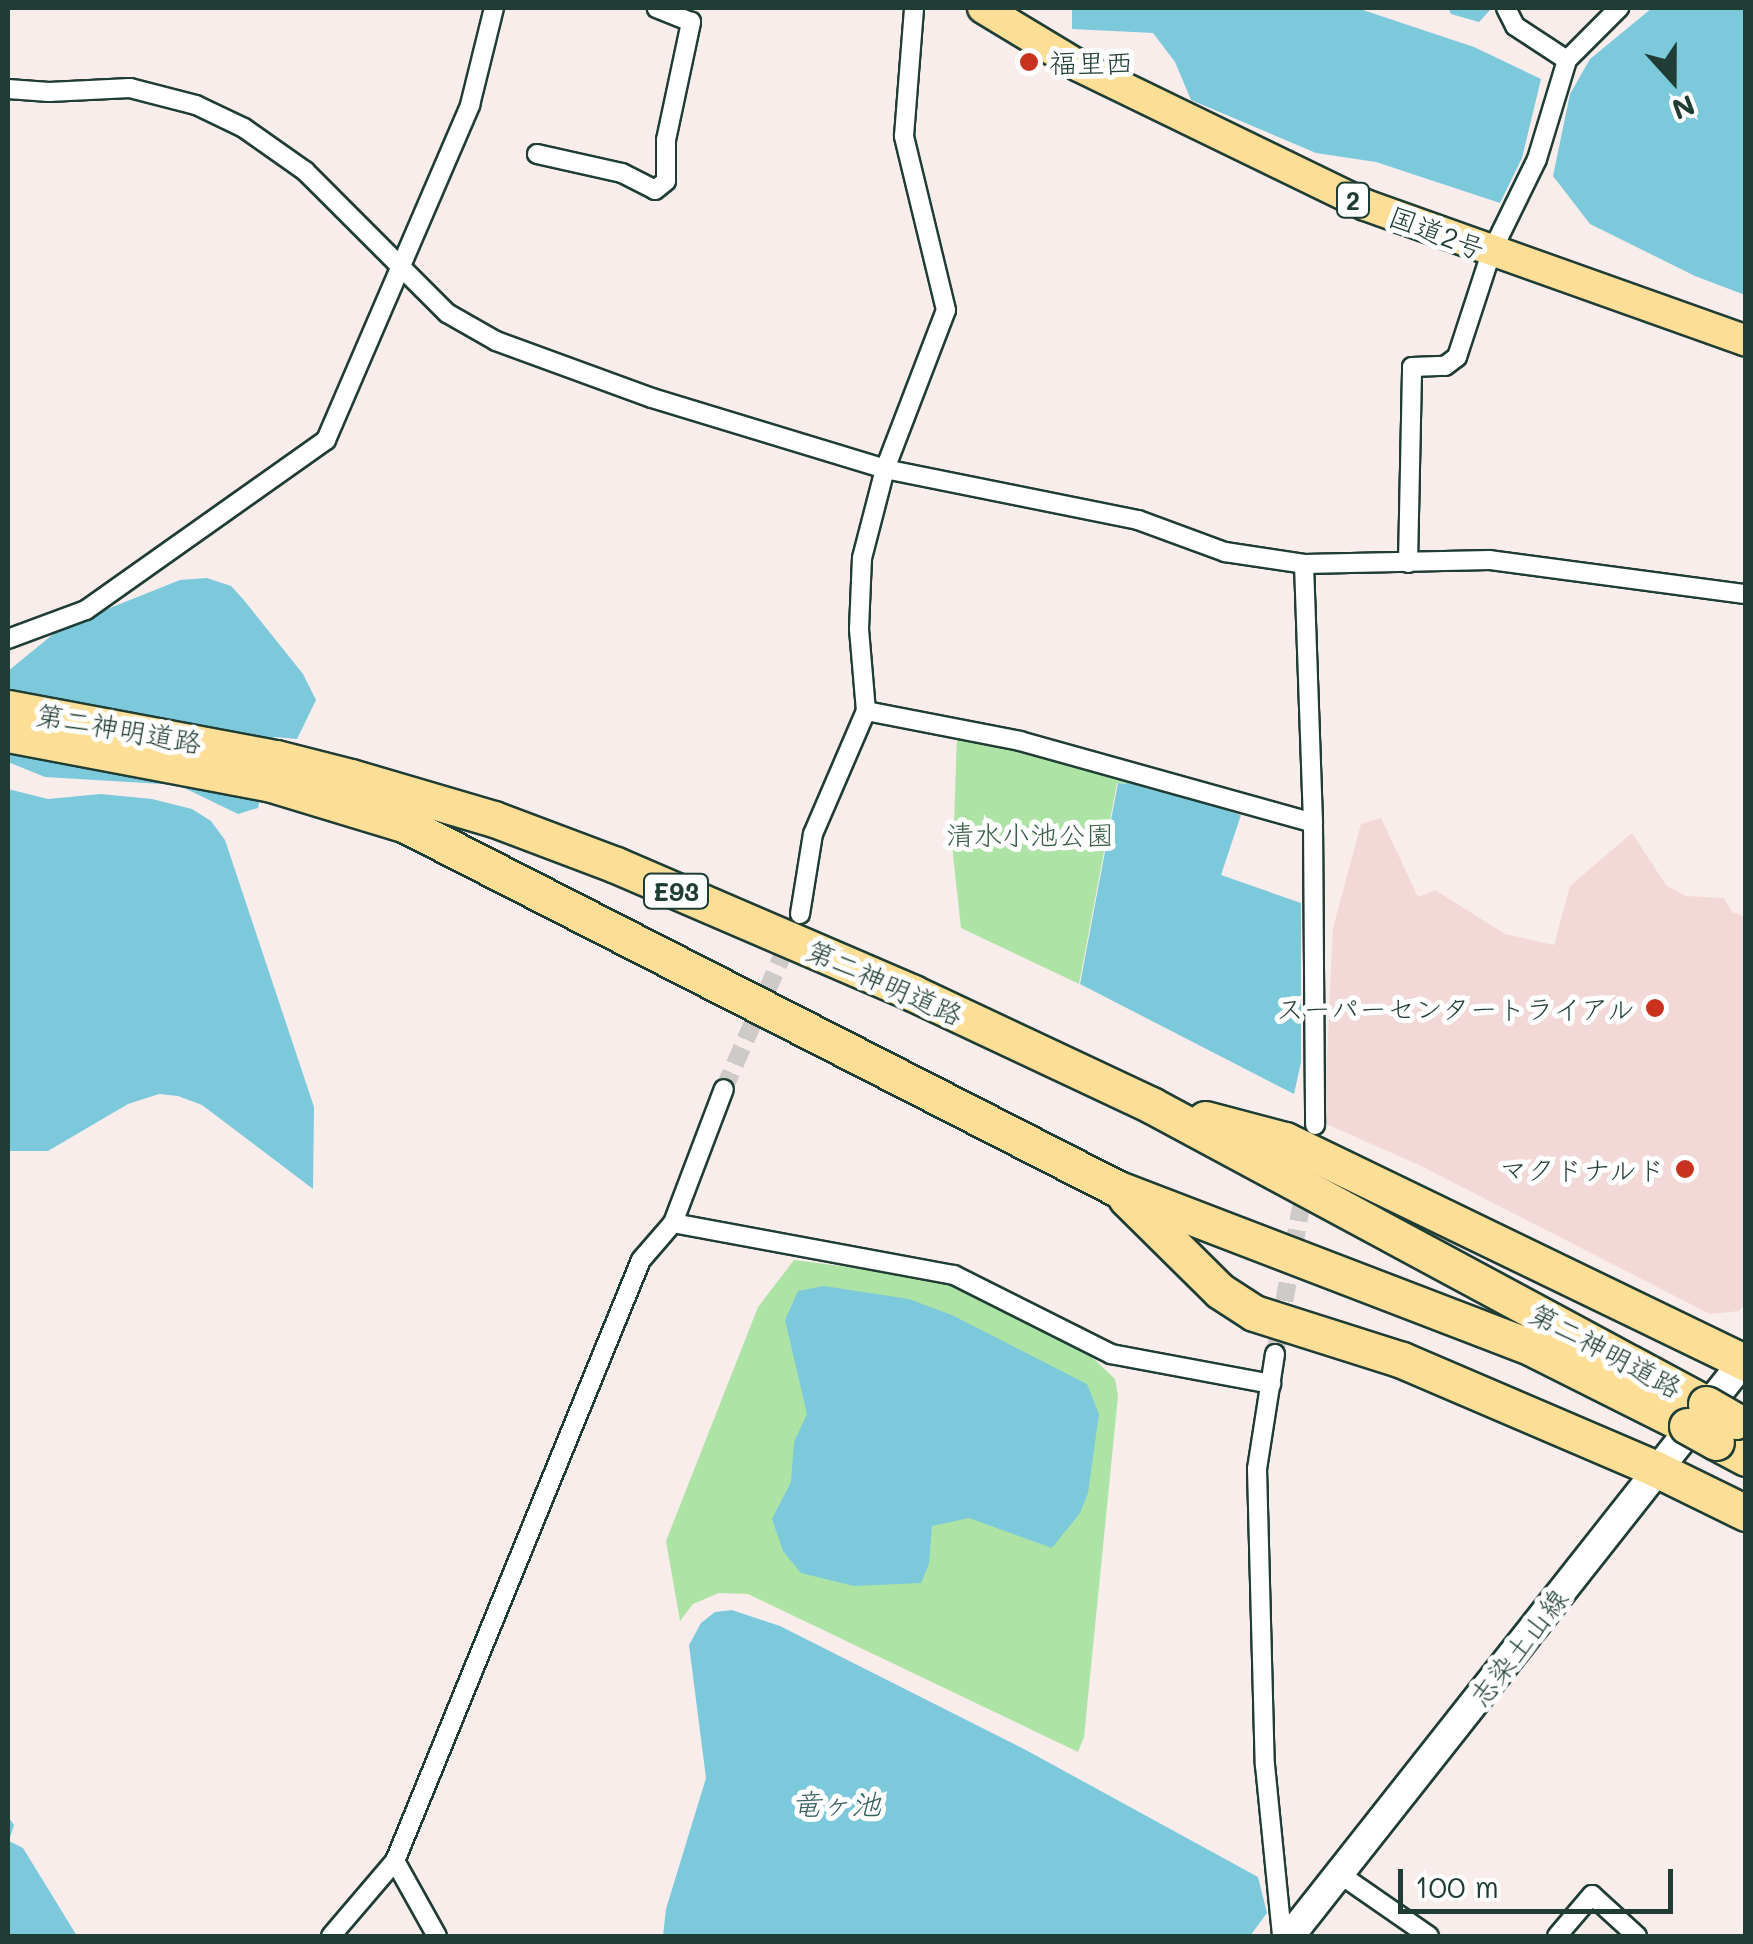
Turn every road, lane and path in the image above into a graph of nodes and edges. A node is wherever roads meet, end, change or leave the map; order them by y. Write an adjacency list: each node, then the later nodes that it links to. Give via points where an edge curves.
1 (494, 8): 11 (street, via 470,105)
2 (657, 8): 9 (street, via 691,22 666,140 666,181 654,190 622,174)
3 (914, 8): 13 (street, via 904,136 946,310)
4 (983, 8): 10 (highway, 国道2号 / 2, via 1079,66 1365,206)
5 (1506, 8): 7 (street, via 1515,26)
6 (1620, 8): 7 (street)
7 (1567, 60): 10 (street, via 1537,159)
8 (8, 89): 11 (street, via 130,88 196,105 244,128 305,171)
9 (537, 154)
10 (1491, 253): 12 (highway, 国道2号 / 2); 14 (street, via 1457,358 1445,366 1412,367)
11 (402, 269): 13 (street, via 447,313 496,341 652,398); 17 (street, via 326,440 86,610)
12 (1746, 341)
13 (886, 470): 15 (street, via 1138,520 1225,552); 19 (street, via 862,558)
14 (1408, 563): 15 (street); 16 (street, via 1490,560)
15 (1304, 564): 22 (street)
16 (1746, 594)
17 (8, 639)
18 (8, 708): 21 (highway, 第二神明道路 / E93)
19 (866, 711): 22 (street, via 1020,740); 23 (street, via 814,834)
20 (8, 734): 21 (highway, 第二神明道路 / E93)
21 (272, 770): 25 (highway, 第二神明道路 / E93, via 494,819 616,865 913,992); 27 (highway, 第二神明道路 / E93, via 447,844)
22 (1313, 823): 26 (street)
23 (800, 914)
24 (724, 1089): 28 (street)
25 (1150, 1105): 30 (highway, via 1285,1140); 32 (highway, 第二神明道路 / E93)
26 (1315, 1125)
27 (1116, 1188): 32 (highway, 第二神明道路 / E93); 33 (highway, via 1220,1291 1254,1313 1402,1360)
28 (672, 1223): 31 (street, via 954,1275 1111,1354); 36 (street, via 641,1260)
29 (1275, 1354): 31 (street)
30 (1745, 1361): 33 (main road, 志染土山線)
31 (1270, 1384): 40 (street, via 1258,1470 1265,1764)
32 (1710, 1423)
33 (1656, 1469): 34 (highway); 35 (street); 37 (main road, 志染土山線)
34 (1746, 1513)
35 (1746, 1531)
36 (395, 1861): 38 (street); 39 (street)
37 (1340, 1875): 41 (main road, 志染土山線); 42 (street)
38 (330, 1936)
39 (437, 1936)
40 (1282, 1936)
41 (1290, 1936)
42 (1429, 1936)
43 (1557, 1936): 44 (street, via 1592,1895)
44 (1637, 1936)

